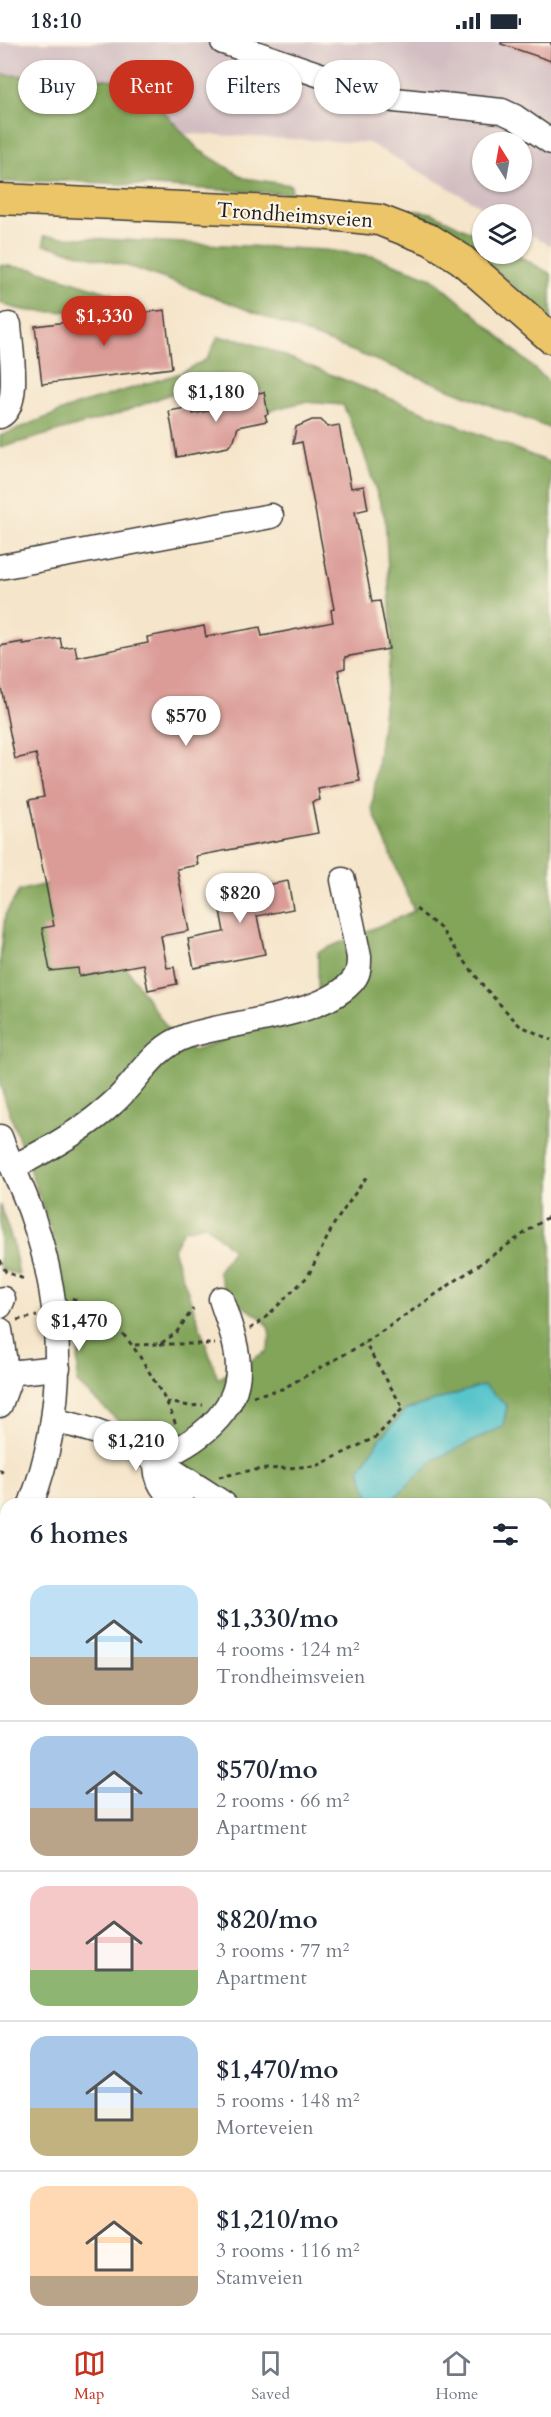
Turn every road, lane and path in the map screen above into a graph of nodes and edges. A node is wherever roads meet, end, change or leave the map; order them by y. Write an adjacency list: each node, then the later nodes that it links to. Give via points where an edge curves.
1 (223, 42): 2 (street, via 394,100 502,111)
2 (551, 142)
3 (0, 199): 5 (main road, Trondheimsveien, via 300,212 379,220 431,240 461,259)
4 (9, 326): 6 (street, via 14,395)
5 (551, 338)
6 (0, 416)
7 (272, 516): 8 (street)
8 (0, 567)
9 (343, 880): 13 (street, via 359,957 354,980 313,1006 175,1041 152,1058 127,1089 98,1115 50,1148)
10 (416, 909): 11 (path, via 440,928 484,987 519,1025)
11 (551, 1040)
12 (0, 1137): 13 (street)
13 (13, 1167): 31 (street, via 44,1257)
14 (367, 1176): 27 (path, via 334,1224 308,1275 264,1319)
15 (551, 1215): 28 (path)
16 (0, 1260): 17 (path)
17 (3, 1269): 18 (path); 19 (path)
18 (0, 1274)
19 (24, 1279)
20 (65, 1294): 30 (path, via 96,1310)
21 (221, 1299): 27 (street)
22 (38, 1309): 25 (path)
23 (193, 1309): 29 (path, via 176,1333)
24 (3, 1314): 25 (path); 32 (street)
25 (39, 1316): 26 (path)
26 (39, 1324)
27 (234, 1341): 29 (path); 34 (street, via 238,1368)
28 (365, 1343): 34 (path, via 282,1389); 41 (path, via 403,1408 376,1437 317,1466 253,1470)
29 (160, 1344): 30 (path)
30 (134, 1345): 33 (path)
31 (58, 1368): 32 (street); 36 (street)
32 (8, 1373): 35 (street)
33 (166, 1402): 34 (path, via 190,1406); 37 (path, via 176,1425)
34 (231, 1402): 37 (street, via 209,1428)
35 (0, 1405)
36 (54, 1421): 38 (street, via 100,1432); 42 (street)
37 (179, 1450): 38 (street)
38 (156, 1459): 41 (street); 43 (street, via 159,1485)
39 (0, 1469): 40 (path)
40 (3, 1474)
41 (190, 1482): 44 (street)
42 (33, 1498)
43 (173, 1498)
44 (215, 1498)

